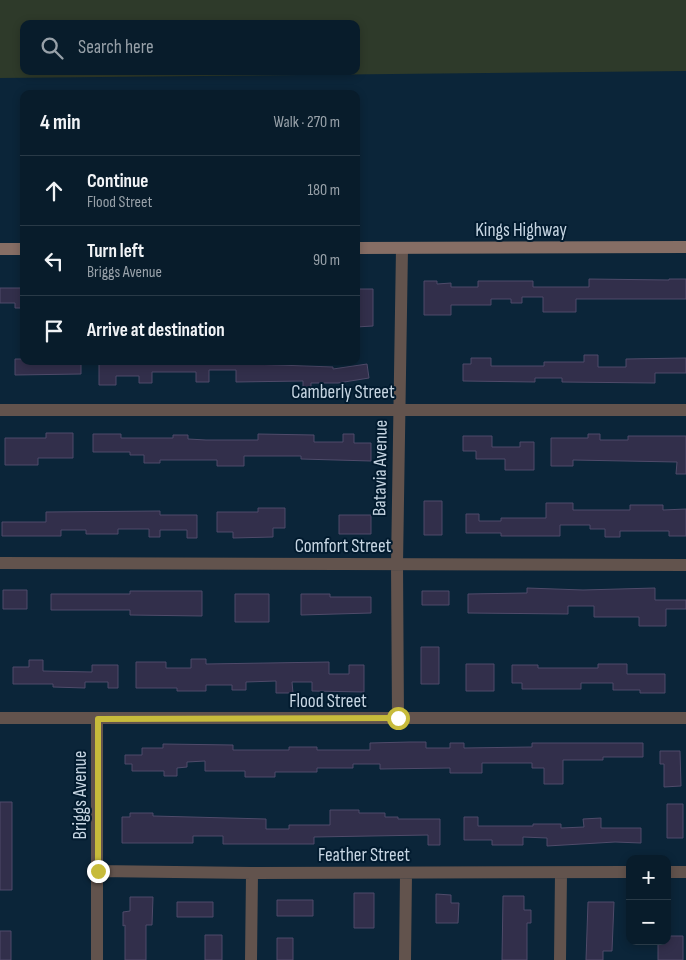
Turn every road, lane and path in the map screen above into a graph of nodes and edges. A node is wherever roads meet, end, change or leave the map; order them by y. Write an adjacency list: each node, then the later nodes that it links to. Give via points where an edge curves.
1 (686, 247): 3 (street, Kings Highway)
2 (360, 248): 3 (street, Kings Highway)
3 (402, 248): 7 (street, Batavia Avenue)
4 (20, 249): 5 (street)
5 (0, 250)
6 (0, 410): 7 (street, Camberly Street)
7 (399, 410): 8 (street, Camberly Street); 10 (street, Batavia Avenue)
8 (686, 410)
9 (0, 563): 10 (street, Comfort Street)
10 (397, 564): 11 (street, Comfort Street); 13 (street, Batavia Avenue)
11 (686, 565)
12 (0, 718): 15 (street, Flood Street)
13 (398, 718): 14 (street, Flood Street); 15 (street, Flood Street)
14 (686, 718)
15 (98, 719): 16 (street, Briggs Avenue)
16 (98, 871): 20 (street, Feather Street); 23 (street, Briggs Avenue)
17 (626, 872): 22 (street, Feather Street)
18 (671, 872): 19 (street)
19 (686, 872)
20 (252, 873): 21 (street, Feather Street); 24 (street)
21 (406, 873): 22 (street, Feather Street); 25 (street)
22 (561, 873): 26 (street)
23 (97, 960)
24 (251, 960)
25 (405, 960)
26 (560, 960)

